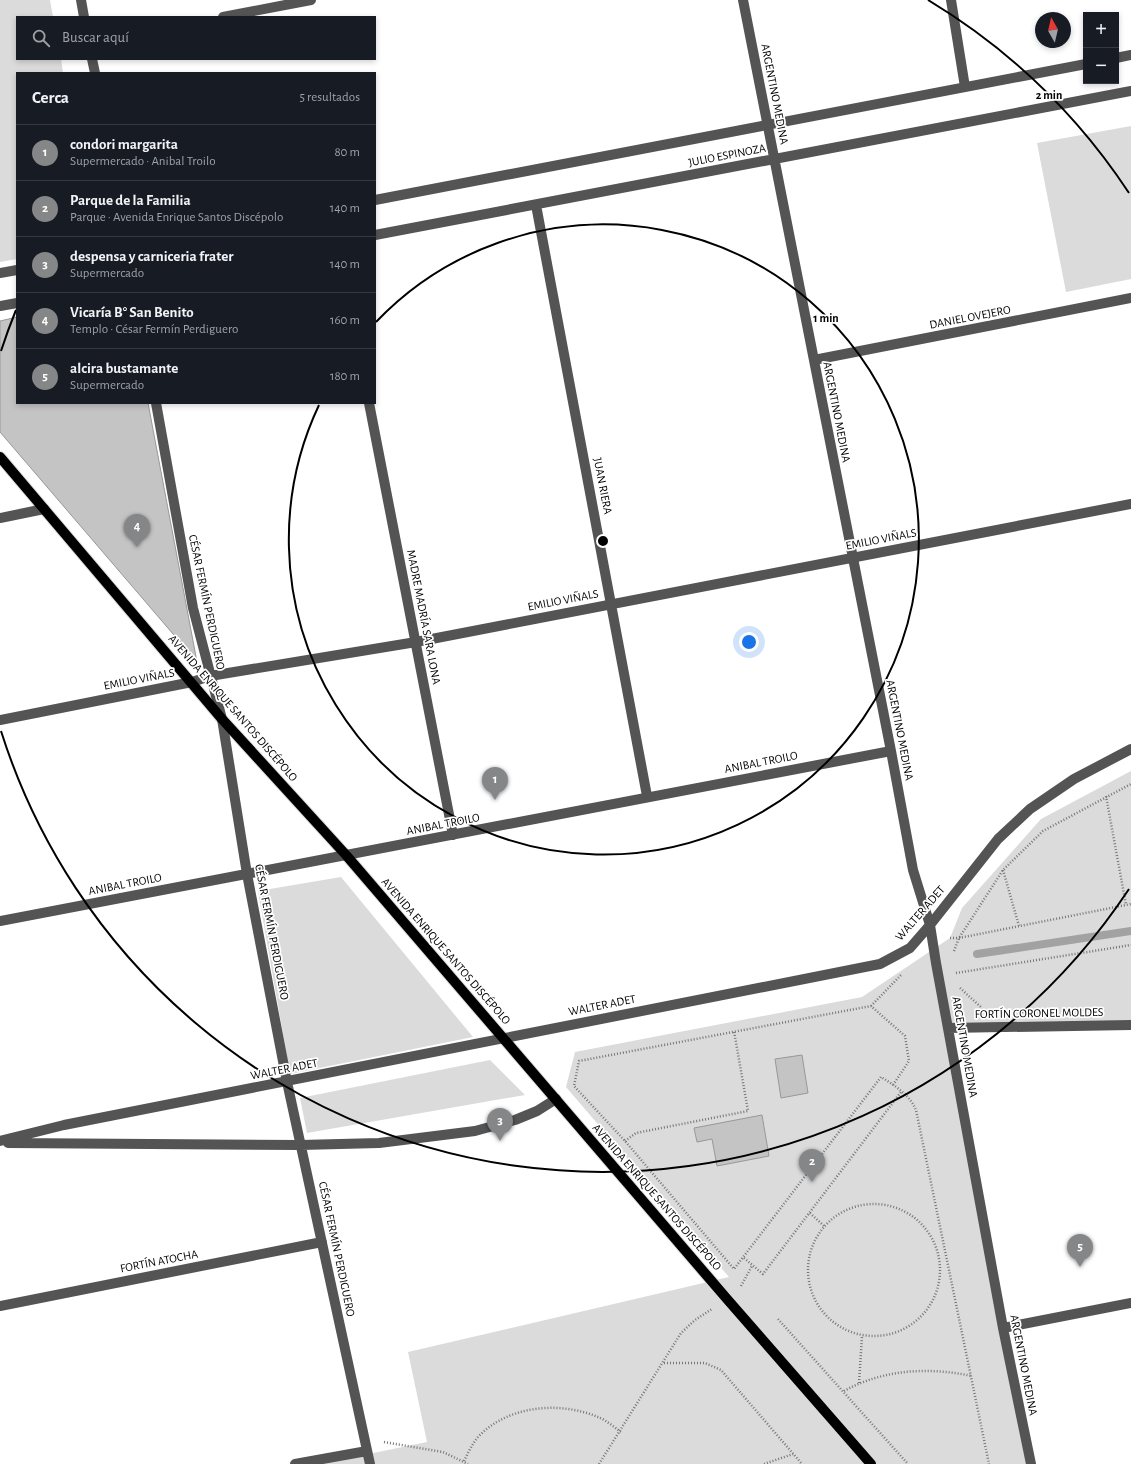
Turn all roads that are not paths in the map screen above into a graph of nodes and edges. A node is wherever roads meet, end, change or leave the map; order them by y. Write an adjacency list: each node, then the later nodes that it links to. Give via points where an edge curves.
1 (81, 0): 5 (street)
2 (311, 0): 6 (street)
3 (743, 0): 14 (street, ARGENTINO MEDINA)
4 (950, 0): 12 (street)
5 (84, 16)
6 (228, 16)
7 (1131, 55): 8 (street)
8 (1119, 57)
9 (92, 60): 11 (street)
10 (1083, 65): 12 (street, JULIO ESPINOZA)
11 (95, 72)
12 (965, 87): 14 (street, JULIO ESPINOZA)
13 (1131, 91): 15 (street, JULIO ESPINOZA)
14 (768, 125): 15 (street, ARGENTINO MEDINA); 16 (street, JULIO ESPINOZA)
15 (775, 159): 17 (street, JULIO ESPINOZA); 24 (street, ARGENTINO MEDINA)
16 (376, 200)
17 (536, 204): 18 (street, JULIO ESPINOZA); 32 (street, JUAN RIERA)
18 (376, 235)
19 (16, 270): 20 (street)
20 (0, 273)
21 (1131, 298): 24 (street, DANIEL OVEJERO)
22 (16, 303): 23 (street)
23 (0, 306)
24 (814, 360): 31 (street, ARGENTINO MEDINA)
25 (156, 404): 34 (street, CÉSAR FERMÍN PERDIGUERO, via 193,608)
26 (369, 404): 33 (street, MADRE MADRÍA SARA LONA)
27 (0, 457): 29 (main road, AVENIDA ENRIQUE SANTOS DISCÉPOLO)
28 (1131, 504): 31 (street, EMILIO VIÑALS)
29 (44, 509): 30 (street); 35 (main road, AVENIDA ENRIQUE SANTOS DISCÉPOLO)
30 (0, 518)
31 (852, 558): 32 (street, EMILIO VIÑALS); 39 (street, ARGENTINO MEDINA)
32 (612, 604): 33 (street, EMILIO VIÑALS); 40 (street, JUAN RIERA)
33 (416, 642): 34 (street, EMILIO VIÑALS); 41 (street, MADRE MADRÍA SARA LONA)
34 (210, 676): 35 (street, EMILIO VIÑALS); 36 (street, CÉSAR FERMÍN PERDIGUERO)
35 (192, 682): 36 (main road, AVENIDA ENRIQUE SANTOS DISCÉPOLO); 37 (street, EMILIO VIÑALS)
36 (222, 719): 42 (main road, AVENIDA ENRIQUE SANTOS DISCÉPOLO); 43 (street, CÉSAR FERMÍN PERDIGUERO)
37 (0, 720)
38 (1131, 750): 45 (street, WALTER ADET, via 1074,779 1030,809 998,839)
39 (891, 751): 40 (street, ANIBAL TROILO); 45 (street, ARGENTINO MEDINA, via 913,870)
40 (647, 796): 41 (street, ANIBAL TROILO)
41 (453, 836): 42 (street, ANIBAL TROILO)
42 (346, 855): 43 (street, ANIBAL TROILO); 48 (main road, AVENIDA ENRIQUE SANTOS DISCÉPOLO)
43 (247, 874): 44 (street, ANIBAL TROILO); 49 (street, CÉSAR FERMÍN PERDIGUERO)
44 (0, 921)
45 (930, 925): 47 (street, ARGENTINO MEDINA); 48 (street, WALTER ADET, via 910,948 880,964)
46 (1131, 1024): 47 (street, FORTÍN CORONEL MOLDES)
47 (948, 1028): 56 (street, ARGENTINO MEDINA)
48 (504, 1038): 49 (street, WALTER ADET); 50 (main road, AVENIDA ENRIQUE SANTOS DISCÉPOLO)
49 (287, 1082): 51 (street, WALTER ADET, via 64,1125); 52 (street, CÉSAR FERMÍN PERDIGUERO)
50 (556, 1099): 52 (street, via 538,1111 475,1131 379,1143); 60 (main road, AVENIDA ENRIQUE SANTOS DISCÉPOLO)
51 (0, 1142): 52 (street)
52 (301, 1145): 53 (street, CÉSAR FERMÍN PERDIGUERO)
53 (322, 1242): 55 (street, FORTÍN ATOCHA); 57 (street, CÉSAR FERMÍN PERDIGUERO)
54 (1131, 1303): 56 (street)
55 (0, 1306)
56 (1003, 1328): 61 (street, ARGENTINO MEDINA)
57 (368, 1451): 58 (street); 59 (street, CÉSAR FERMÍN PERDIGUERO)
58 (295, 1464)
59 (370, 1464)
60 (871, 1464)
61 (1031, 1464)

